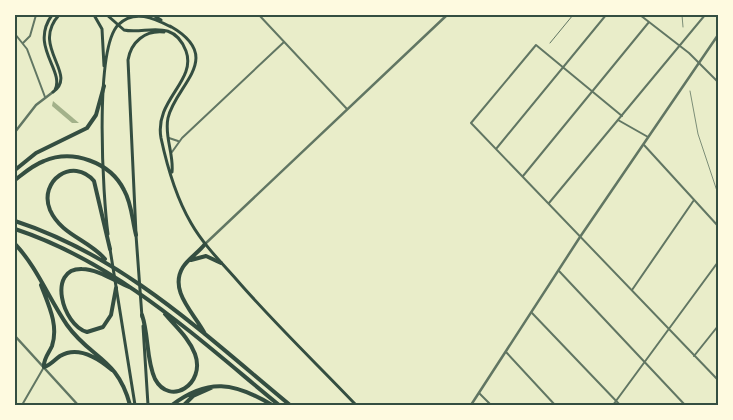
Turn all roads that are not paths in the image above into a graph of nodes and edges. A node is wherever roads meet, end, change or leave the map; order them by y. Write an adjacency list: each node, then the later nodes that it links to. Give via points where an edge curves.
1 (36, 15): 20 (street, via 30,36)
2 (52, 15): 28 (main road, via 44,40 57,83)
3 (59, 15): 28 (main road, via 49,37 62,81)
4 (94, 15): 25 (main road, via 102,29)
5 (107, 15): 14 (main road)
6 (153, 15): 15 (main road)
7 (259, 15): 19 (street)
8 (447, 15): 31 (street)
9 (573, 15): 21 (lane)
10 (606, 15): 24 (street)
11 (640, 15): 13 (street)
12 (705, 15): 22 (street)
13 (649, 22): 22 (street); 29 (street)
14 (118, 26): 15 (main road, via 129,18 142,16); 18 (main road, via 128,31 160,29); 25 (main road, via 109,42)
15 (171, 27): 35 (main road, via 188,40 195,62 191,77 170,112)
16 (15, 34): 20 (street)
17 (718, 34): 23 (street)
18 (176, 38): 42 (main road, via 185,49 188,66 164,108 160,126); 50 (main road, via 163,32 148,33 134,44 128,60)
19 (284, 42): 31 (street); 37 (street)
20 (23, 43): 30 (street)
21 (550, 43)
22 (680, 46): 23 (street); 32 (street)
23 (699, 62): 26 (street); 36 (street)
24 (563, 67): 29 (street); 39 (street); 39 (street, via 536,45 471,123)
25 (105, 80): 27 (main road)
26 (718, 82)
27 (104, 86): 41 (highway, via 96,115 87,128 36,153); 54 (main road, via 102,161)
28 (54, 92): 30 (street)
29 (593, 92): 32 (street); 43 (street)
30 (45, 97): 34 (street)
31 (347, 109): 53 (street)
32 (622, 116): 33 (street)
33 (618, 120): 36 (street); 46 (street)
34 (15, 132)
35 (168, 136): 37 (street, via 175,141); 40 (main road)
36 (648, 137): 38 (street)
37 (182, 138): 40 (street)
38 (643, 144): 45 (street); 51 (street)
39 (496, 149): 43 (street)
40 (171, 155): 42 (main road)
41 (15, 170)
42 (172, 173): 53 (main road, via 184,209)
43 (523, 176): 46 (street)
44 (15, 180): 50 (highway, via 38,164 56,158 76,157 94,162 110,172 120,184 127,197)
45 (694, 200): 48 (street); 64 (street)
46 (549, 203): 51 (street)
47 (15, 221): 55 (highway, via 68,241)
48 (718, 226)
49 (15, 229): 65 (highway, via 75,254)
50 (136, 235): 68 (main road)
51 (580, 237): 61 (street); 64 (street)
52 (15, 244): 60 (highway)
53 (205, 244): 57 (main road); 58 (highway)
54 (110, 250): 55 (highway, via 94,181 76,170 57,176 48,194 53,214 68,232); 63 (main road)
55 (106, 261): 72 (highway, via 144,285)
56 (718, 262): 59 (street)
57 (221, 263): 58 (highway, via 204,256); 92 (main road, via 273,322)
58 (185, 264): 72 (highway, via 179,279 180,292)
59 (714, 266): 62 (street); 70 (street)
60 (32, 267): 76 (highway, via 54,326 54,340); 78 (highway, via 69,328 112,368)
61 (559, 270): 67 (street); 75 (street)
62 (718, 270)
63 (116, 287): 65 (highway, via 112,312 103,328 86,332 74,325 61,292 64,279 73,271 91,271); 85 (main road)
64 (632, 290): 70 (street)
65 (140, 292): 66 (highway)
66 (157, 305): 68 (highway, via 183,333 195,353 197,373 187,388 170,390 156,380); 90 (highway)
67 (532, 313): 73 (street); 81 (street)
68 (142, 315): 86 (main road)
69 (718, 326): 74 (street)
70 (668, 328): 74 (street); 75 (street)
71 (15, 336): 76 (street)
72 (206, 336): 91 (highway)
73 (506, 352): 80 (street); 95 (street)
74 (694, 356): 77 (street)
75 (644, 361): 81 (street); 98 (street)
76 (44, 367): 78 (highway, via 66,353 82,352 108,366); 82 (street); 83 (street)
77 (718, 380)
78 (124, 388): 84 (highway)
79 (237, 388): 87 (highway, via 204,387); 88 (highway, via 205,390); 89 (highway)
80 (479, 393): 93 (street); 94 (street)
81 (616, 401): 96 (street); 97 (street)
82 (22, 405)
83 (78, 405)
84 (130, 405)
85 (134, 405)
86 (148, 405)
87 (172, 405)
88 (184, 405)
89 (272, 405)
90 (279, 405)
91 (290, 405)
92 (356, 405)
93 (471, 405)
94 (490, 405)
95 (555, 405)
96 (613, 405)
97 (620, 405)
98 (685, 405)

